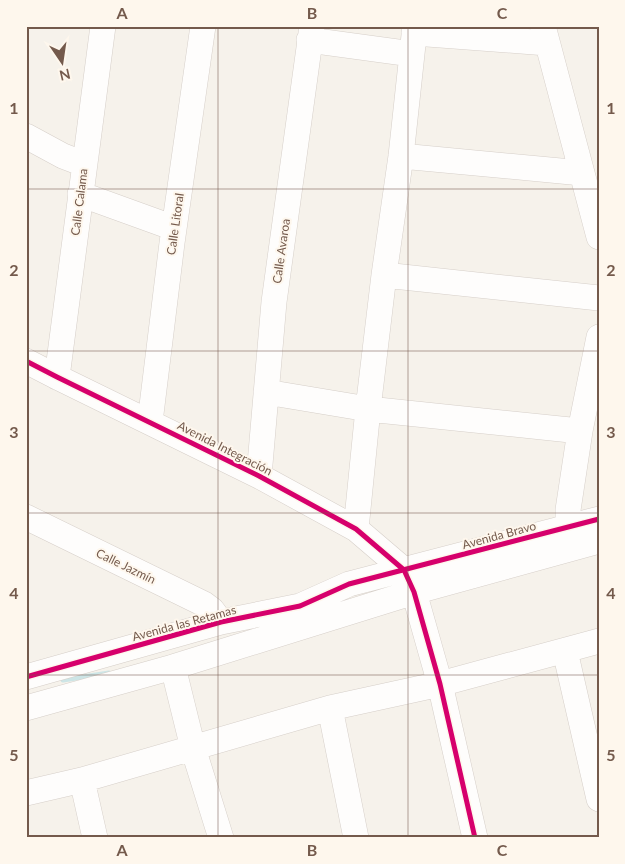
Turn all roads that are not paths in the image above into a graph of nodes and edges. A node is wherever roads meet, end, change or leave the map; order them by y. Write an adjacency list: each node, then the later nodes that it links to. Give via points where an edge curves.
1 (103, 26): 8 (street, Calle Calama)
2 (203, 26): 12 (street, Calle Litoral)
3 (310, 33): 5 (street); 19 (street, Calle Avaroa, via 274,302)
4 (545, 35): 5 (street); 9 (street)
5 (413, 38): 7 (street)
6 (26, 136): 8 (street)
7 (401, 156): 9 (street); 14 (street)
8 (84, 164): 10 (street, Calle Calama)
9 (582, 173): 11 (street)
10 (80, 194): 12 (street); 18 (street, Calle Calama)
11 (593, 197): 13 (street)
12 (174, 228): 21 (street, Calle Litoral)
13 (599, 238)
14 (384, 275): 15 (street); 20 (street)
15 (599, 298)
16 (599, 337): 22 (street)
17 (26, 361): 18 (street, Avenida Integración)
18 (57, 377): 21 (street, Avenida Integración)
19 (266, 392): 20 (street); 23 (street, Calle Avaroa)
20 (368, 409): 22 (street); 27 (street)
21 (150, 422): 23 (street, Avenida Integración)
22 (580, 431): 26 (street)
23 (259, 476): 27 (street, Avenida Integración)
24 (26, 517): 30 (street, Calle Jazmín, via 204,604)
25 (599, 519): 26 (street, Avenida Bravo)
26 (568, 527): 29 (street, Avenida Bravo)
27 (356, 529): 29 (street, Avenida Integración)
28 (599, 541): 29 (street)
29 (409, 581): 30 (street, Avenida las Retamas, via 349,584 300,606); 33 (street); 35 (street)
30 (221, 622): 34 (street, Avenida las Retamas)
31 (599, 641): 32 (street)
32 (565, 651): 35 (street); 41 (street)
33 (173, 667): 36 (street); 38 (street)
34 (31, 670)
35 (440, 684): 37 (street); 45 (street)
36 (26, 708)
37 (330, 708): 38 (street); 44 (street)
38 (193, 748): 39 (street); 43 (street)
39 (82, 780): 40 (street); 42 (street)
40 (26, 793)
41 (599, 799)
42 (96, 838)
43 (221, 838)
44 (356, 838)
45 (475, 838)

